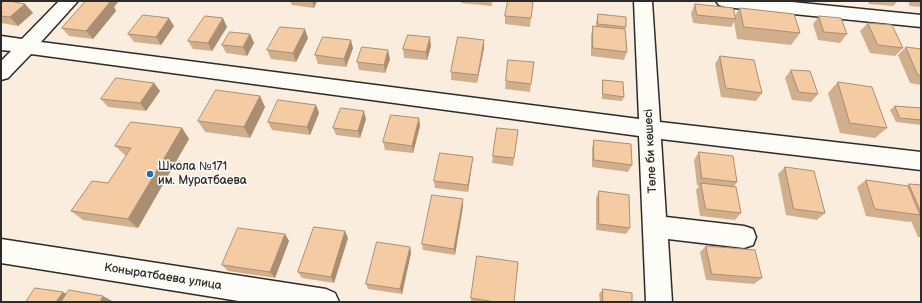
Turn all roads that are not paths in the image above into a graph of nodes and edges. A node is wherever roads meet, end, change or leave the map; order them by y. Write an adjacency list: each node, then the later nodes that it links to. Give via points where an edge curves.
1 (69, 1): 6 (street)
2 (643, 1): 8 (street, Төле би көшесі)
3 (725, 1): 4 (street)
4 (921, 21)
5 (1, 43): 6 (street)
6 (26, 46): 7 (street); 8 (street)
7 (1, 73)
8 (650, 129): 9 (street); 10 (street, Төле би көшесі)
9 (921, 161)
10 (655, 227): 11 (street); 14 (street, Төле би көшесі)
11 (744, 237)
12 (1, 251): 13 (street, Коныратбаева улица)
13 (326, 302)
14 (659, 302)

